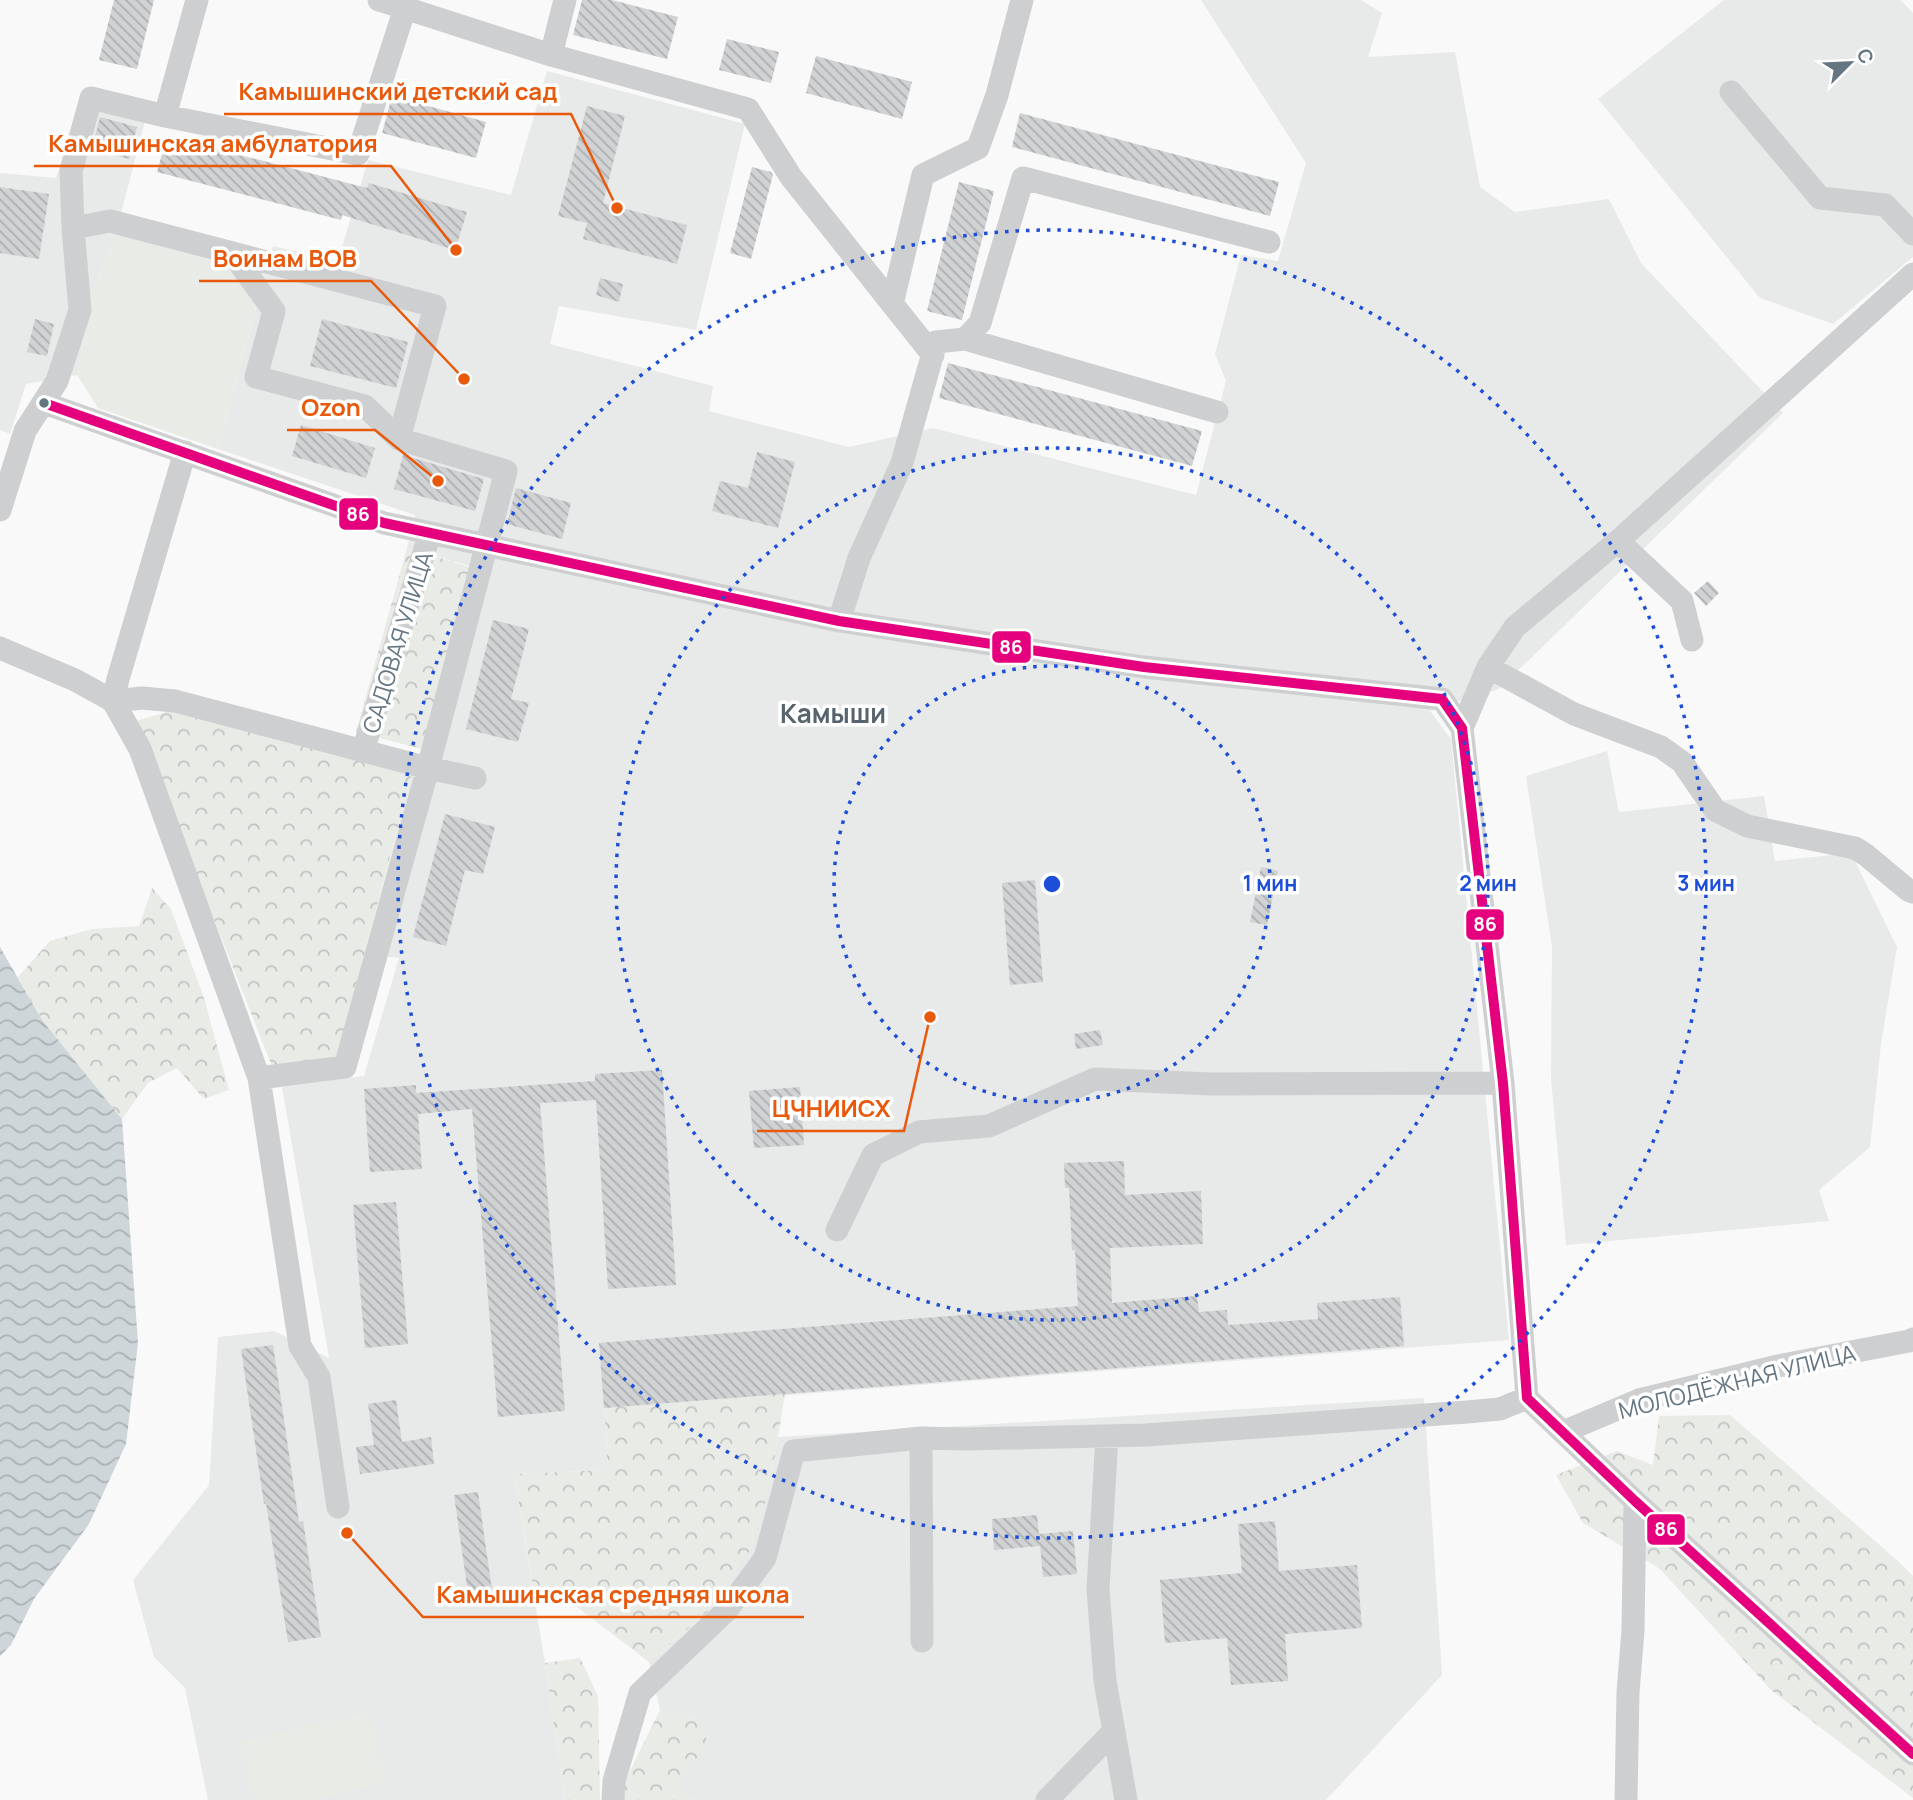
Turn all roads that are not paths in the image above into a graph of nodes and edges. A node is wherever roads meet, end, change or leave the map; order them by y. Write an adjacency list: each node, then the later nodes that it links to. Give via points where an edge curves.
1 (197, 0): 8 (street)
2 (379, 0): 5 (street)
3 (565, 0): 6 (street)
4 (1022, 0): 14 (street, via 978,148 923,175)
5 (405, 8): 6 (street); 8 (street, via 358,154)
6 (551, 55): 14 (street, via 748,109 791,177)
7 (1731, 92): 10 (street, via 1820,198 1885,205)
8 (165, 116): 9 (street, via 91,98 71,171)
9 (73, 228): 12 (street, via 110,221); 17 (street, via 80,310 57,381)
10 (1913, 234)
11 (1269, 242): 15 (street, via 1023,178 980,323)
12 (232, 253): 19 (street, via 274,311 257,377 365,406); 19 (street, via 435,306)
13 (1913, 274): 23 (street)
14 (892, 304): 16 (street)
15 (965, 339): 16 (street, via 936,342); 18 (street)
16 (933, 355): 25 (street, via 902,463 859,558)
17 (44, 403): 20 (street); 21 (street, via 25,431)
18 (1217, 412)
19 (398, 439): 24 (street, via 506,471)
20 (185, 452): 22 (street, via 384,523); 29 (street)
21 (0, 510)
22 (430, 533): 24 (street); 31 (street, САДОВАЯ УЛИЦА)
23 (1618, 541): 26 (street, via 1682,601); 28 (street, via 1515,627)
24 (487, 545): 25 (street); 32 (street)
25 (839, 621): 30 (street, via 1144,667 1443,699)
26 (1692, 640)
27 (0, 648): 29 (street)
28 (1489, 667): 30 (street); 34 (street, via 1574,714 1661,747 1682,762 1715,810 1747,826 1855,848)
29 (113, 701): 31 (street, via 175,701); 35 (street, via 140,749)
30 (1462, 728): 36 (street)
31 (363, 751): 32 (street)
32 (428, 768): 33 (street); 35 (street, via 345,1067)
33 (475, 778)
34 (1913, 892)
35 (259, 1078): 44 (street, via 300,1346 318,1377)
36 (1503, 1083): 37 (street, via 1211,1084 1095,1079 989,1126 919,1132 873,1155); 39 (street)
37 (838, 1230)
38 (1913, 1339): 40 (street, МОЛОДЁЖНАЯ УЛИЦА, via 1639,1400)
39 (1527, 1398): 40 (street); 41 (street, via 1500,1409 1468,1412)
40 (1563, 1432): 43 (street)
41 (1107, 1436): 42 (street); 46 (street, via 1098,1589)
42 (921, 1438): 45 (street); 48 (street, via 793,1451 765,1558 727,1610 640,1693 614,1781)
43 (1635, 1501): 47 (street); 51 (street)
44 (338, 1507)
45 (922, 1641)
46 (1114, 1731): 49 (street); 50 (street)
47 (1913, 1754)
48 (613, 1800)
49 (1047, 1800)
50 (1126, 1800)
51 (1626, 1800)

